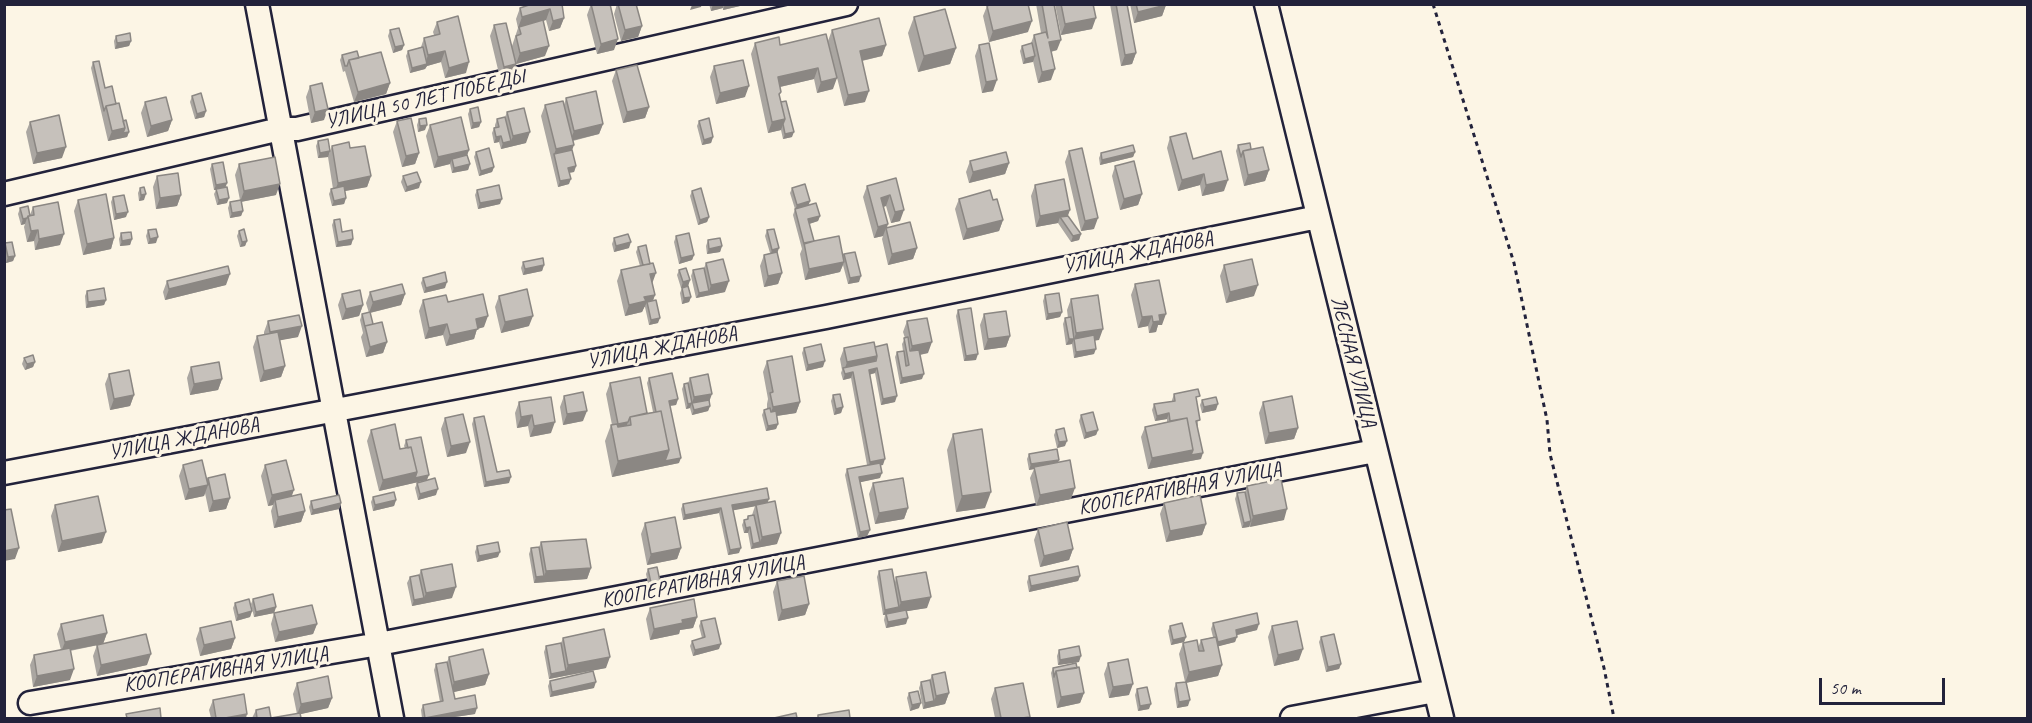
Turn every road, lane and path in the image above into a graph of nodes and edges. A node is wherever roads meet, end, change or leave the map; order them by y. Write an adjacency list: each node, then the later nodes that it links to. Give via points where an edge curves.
1 (257, 4): 5 (street)
2 (846, 4): 5 (street, УЛИЦА 50 ЛЕТ ПОБЕДЫ, via 297,129)
3 (1266, 4): 7 (street, ЛЕСНАЯ УЛИЦА)
4 (1433, 4): 17 (path, via 1514,263 1547,420 1550,454)
5 (280, 129): 6 (street, УЛИЦА 50 ЛЕТ ПОБЕДЫ); 8 (street)
6 (4, 194)
7 (1318, 217): 8 (street, УЛИЦА ЖДАНОВА); 9 (street, ЛЕСНАЯ УЛИЦА)
8 (333, 410): 10 (street, УЛИЦА ЖДАНОВА); 11 (street)
9 (1375, 451): 11 (street, КООПЕРАТИВНАЯ УЛИЦА); 12 (street, ЛЕСНАЯ УЛИЦА)
10 (4, 473)
11 (379, 644): 13 (street, КООПЕРАТИВНАЯ УЛИЦА); 14 (street)
12 (1435, 691): 15 (street); 16 (street, ЛЕСНАЯ УЛИЦА)
13 (30, 703)
14 (392, 718)
15 (1292, 718)
16 (1442, 718)
17 (1614, 718)

